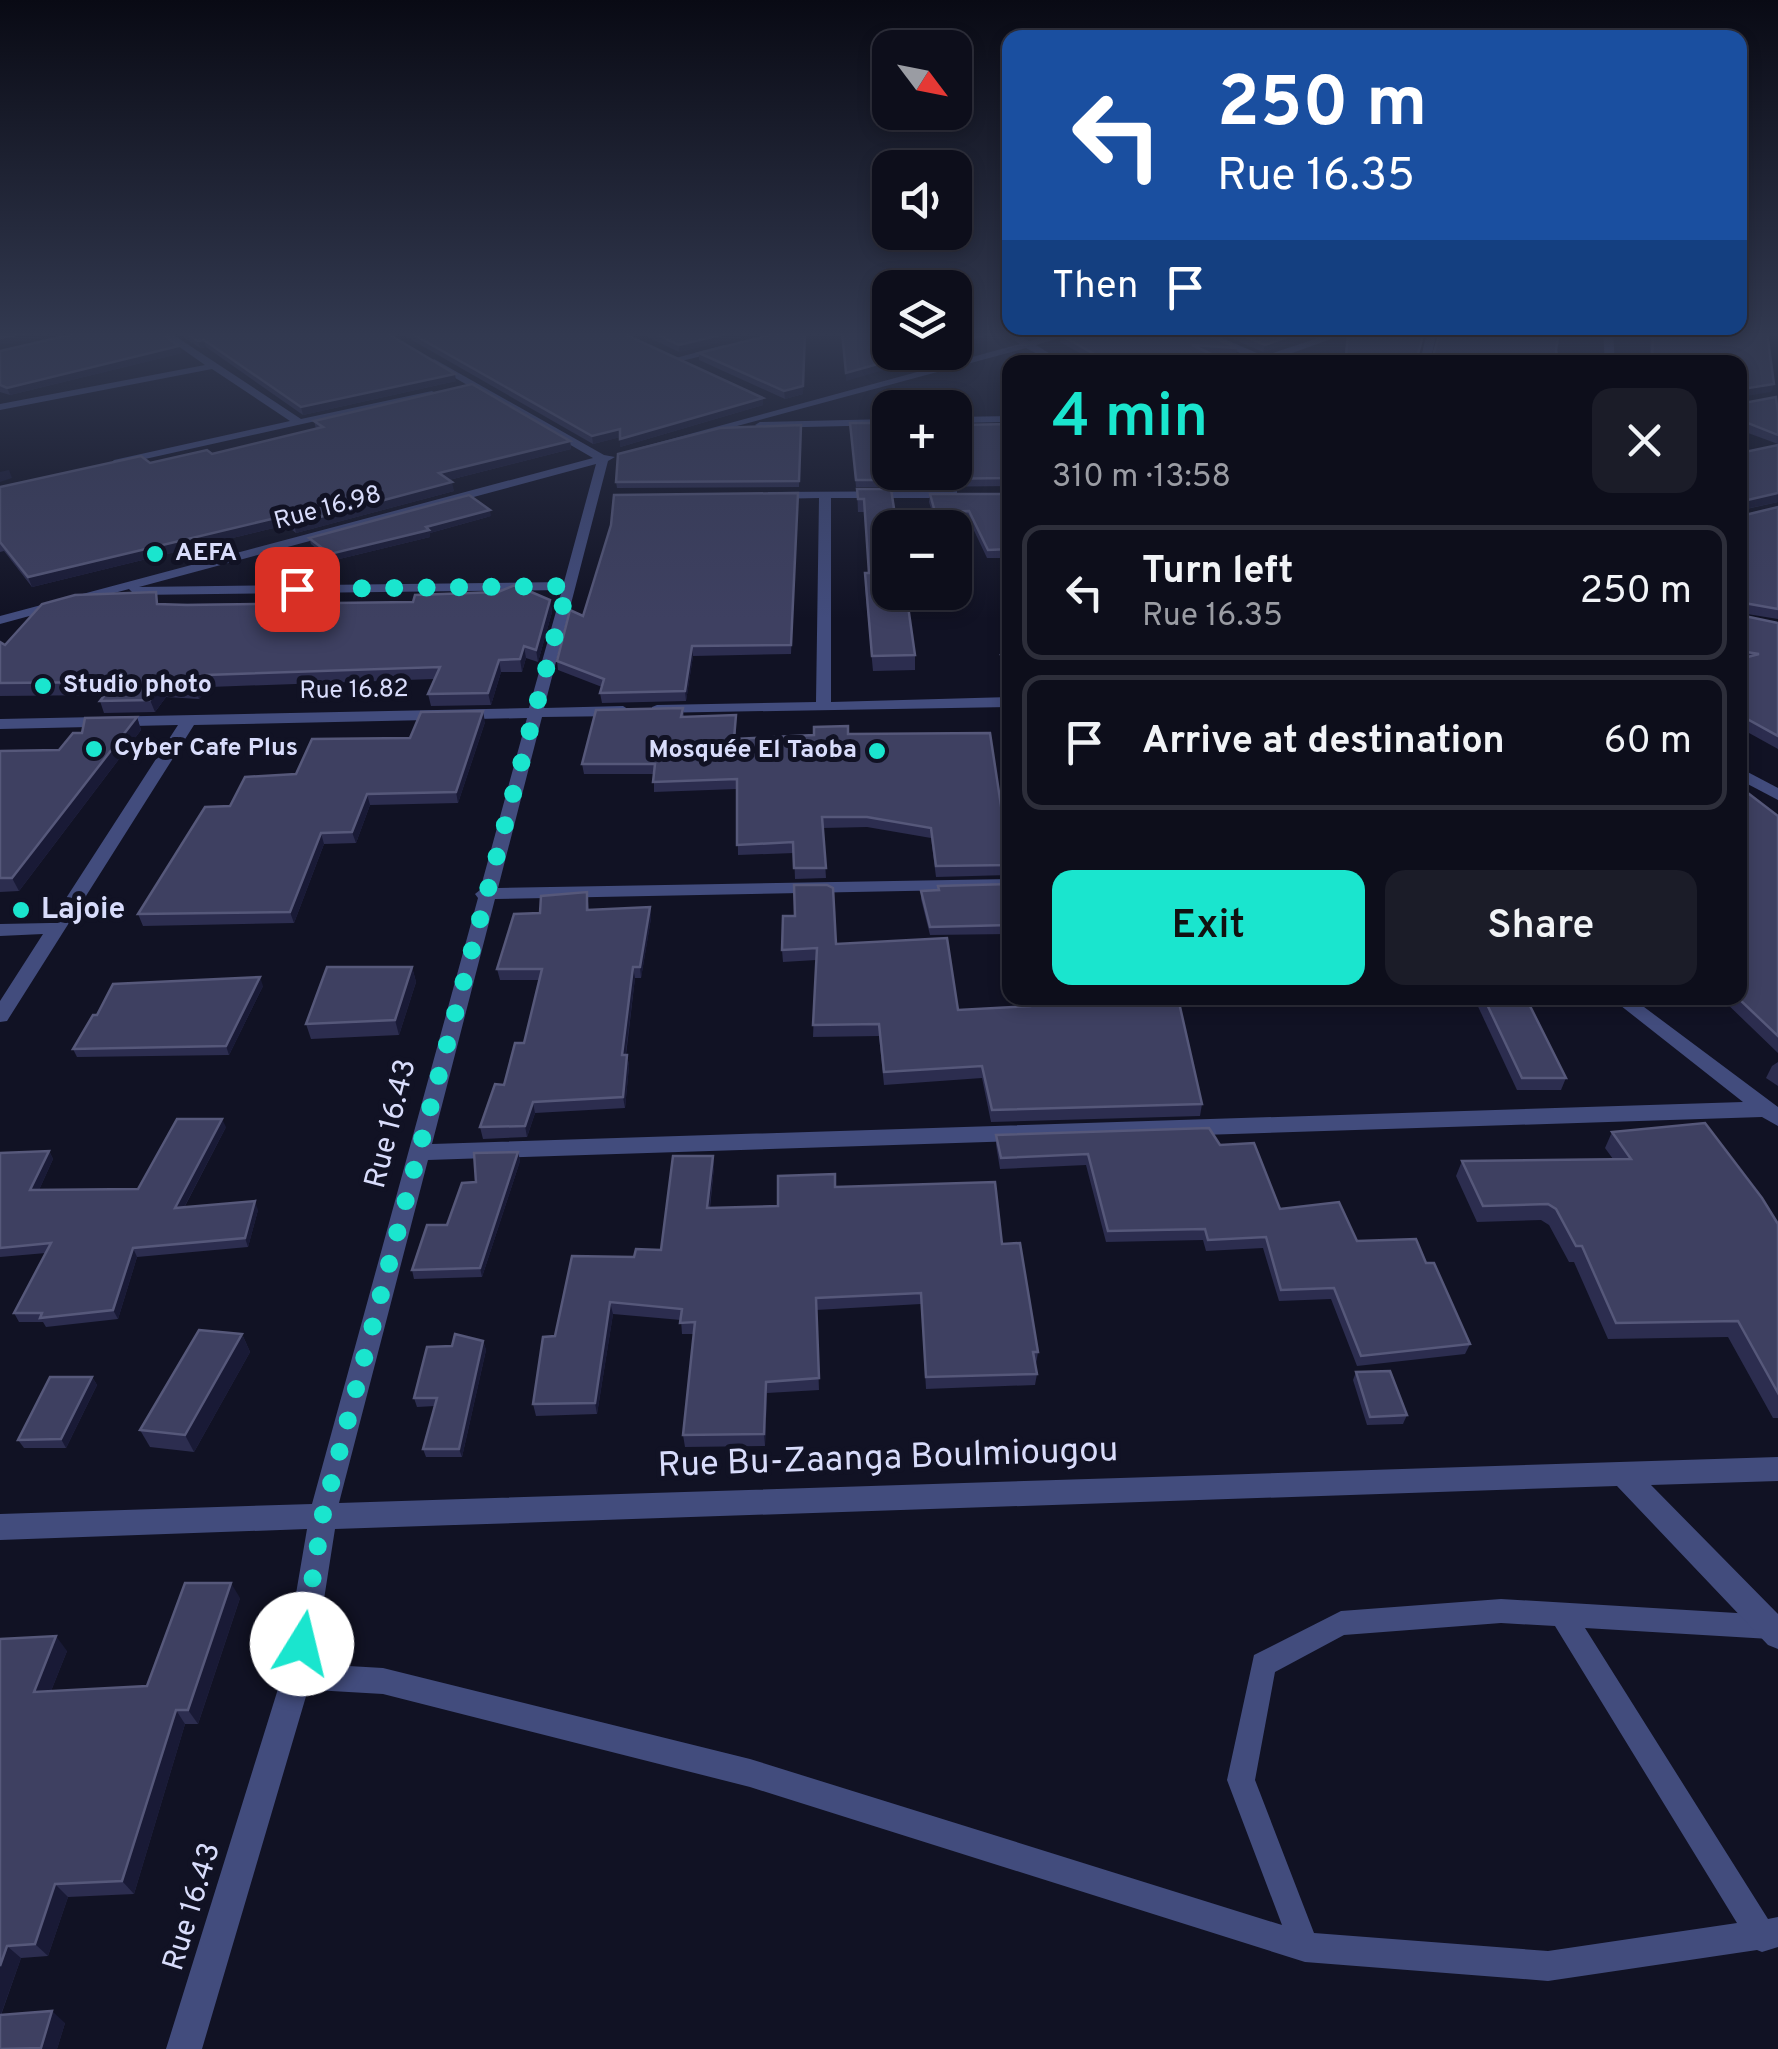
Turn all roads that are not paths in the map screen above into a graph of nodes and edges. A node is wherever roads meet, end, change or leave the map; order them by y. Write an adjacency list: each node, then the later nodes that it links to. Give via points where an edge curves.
1 (273, 428): 5 (street)
2 (547, 428): 4 (street)
3 (717, 428): 4 (street, Rue 16.98)
4 (602, 459): 9 (street, Rue 16.43, via 602,496); 10 (street, Rue 16.98)
5 (95, 468)
6 (973, 494): 8 (street)
7 (747, 495): 8 (street)
8 (825, 495): 13 (street)
9 (568, 586): 10 (street); 14 (street, Rue 16.43)
10 (104, 591): 11 (street, Rue 16.98)
11 (0, 620)
12 (1002, 702): 13 (street, Rue 16.82)
13 (823, 706): 14 (street, Rue 16.82)
14 (533, 712): 15 (street, Rue 16.82); 20 (street, Rue 16.43)
15 (188, 720): 16 (street, Rue 16.82); 21 (street)
16 (0, 724)
17 (1747, 777): 18 (street)
18 (1778, 794)
19 (1002, 884): 20 (street)
20 (484, 894): 26 (street, Rue 16.43)
21 (56, 928): 22 (street); 24 (street)
22 (0, 930)
23 (1629, 1005): 25 (street)
24 (0, 1016)
25 (1772, 1114): 26 (street)
26 (419, 1152): 29 (street, Rue 16.43)
27 (1778, 1468): 28 (street, Rue Bu-Zaanga Boulmiougou)
28 (1623, 1474): 29 (street, Rue Bu-Zaanga Boulmiougou); 32 (street)
29 (323, 1514): 30 (street, Rue Bu-Zaanga Boulmiougou); 33 (street, Rue 16.43)
30 (0, 1527)
31 (1562, 1615): 32 (lane); 34 (lane); 35 (lane, via 1500,1611 1341,1623 1264,1664 1241,1780)
32 (1774, 1631)
33 (297, 1676): 35 (lane, via 383,1682 750,1774); 36 (street, Rue 16.43)
34 (1770, 1934): 35 (lane, via 1548,1966)
35 (1305, 1946)
36 (184, 2049)

